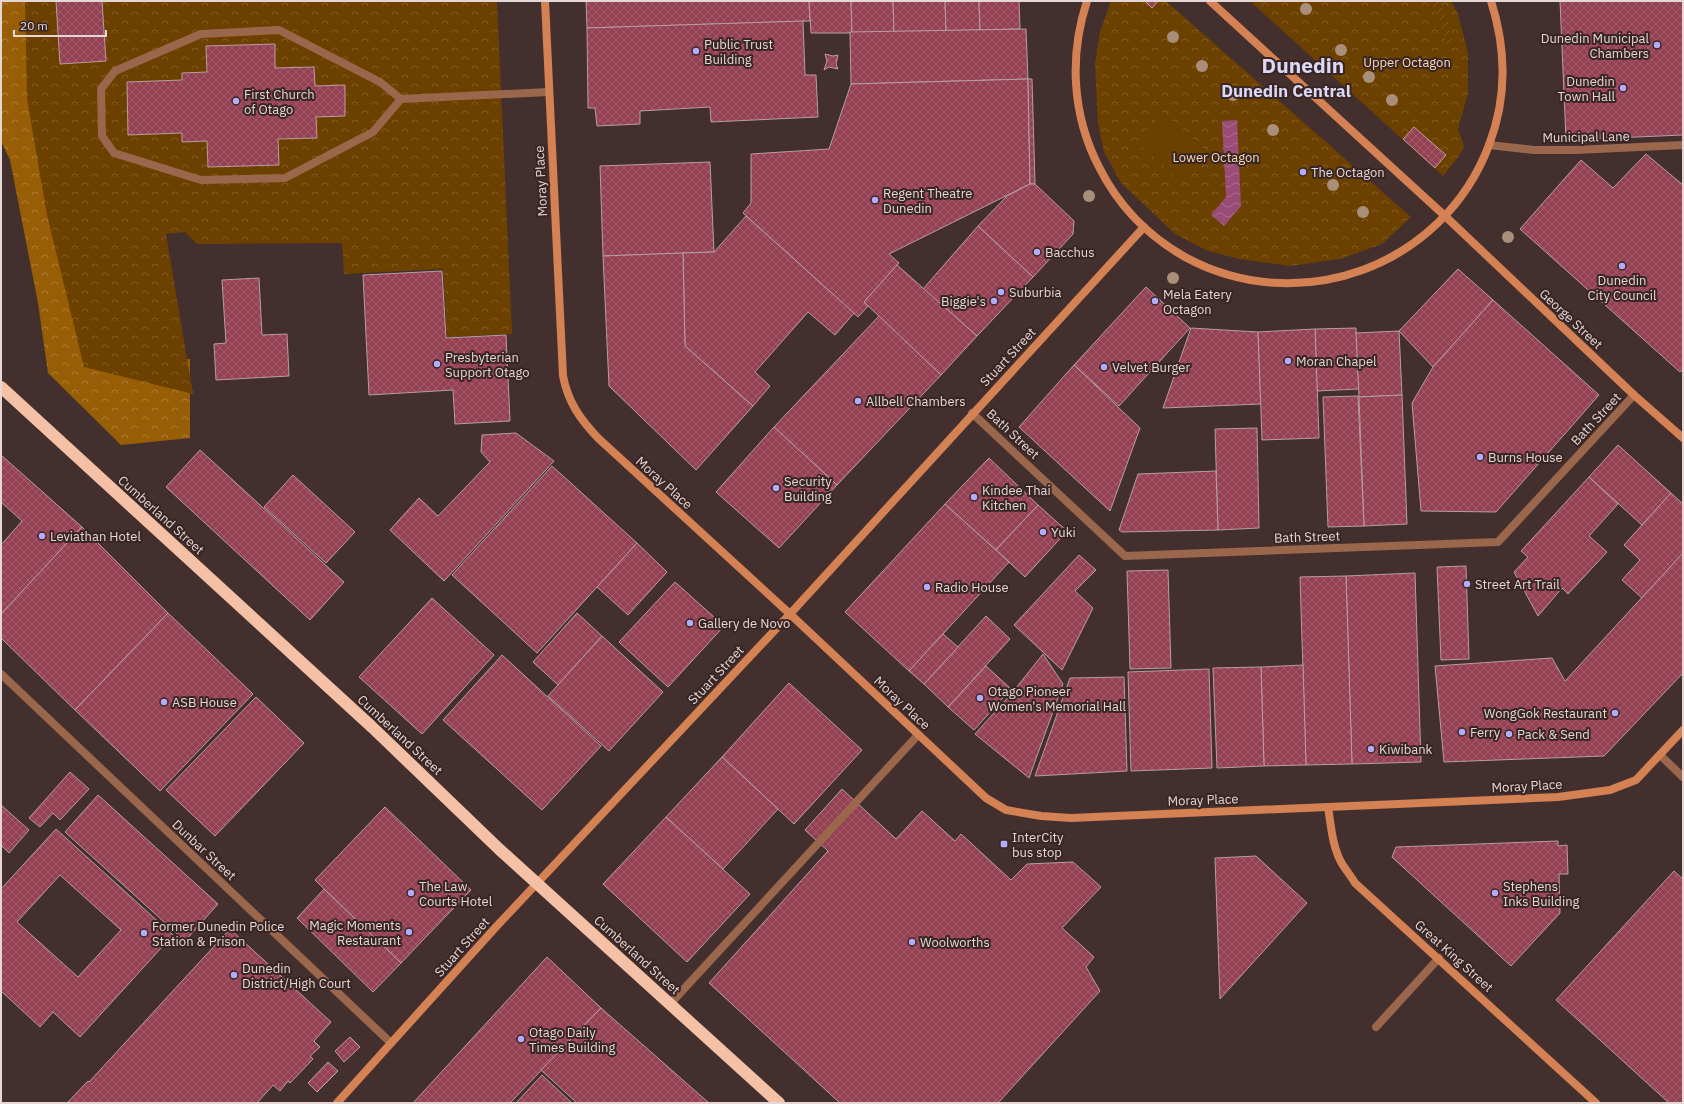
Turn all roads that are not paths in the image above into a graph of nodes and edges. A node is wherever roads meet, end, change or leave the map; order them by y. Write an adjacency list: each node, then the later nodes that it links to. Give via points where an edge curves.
1 (545, 1): 5 (main road, Moray Place)
2 (1087, 1): 10 (main road, via 1079,31 1075,64 1077,97 1084,130 1103,175 1121,203)
3 (1210, 1): 9 (main road)
4 (1491, 1): 7 (main road, via 1499,31 1503,64 1501,97)
5 (549, 92): 6 (street); 15 (main road, Moray Place, via 563,376 566,392 584,424 598,438)
6 (401, 99): 6 (street, via 373,132 285,178 201,180 114,153 102,136 101,89 115,71 201,34 279,30 380,82)
7 (1489, 145): 8 (street, Municipal Lane, via 1534,150); 9 (main road, via 1474,176)
8 (1683, 145)
9 (1445, 216): 10 (main road, via 1416,242 1381,263 1336,278 1299,283 1257,281 1211,269 1168,247); 12 (main road, George Street)
10 (1144, 227): 13 (main road, Stuart Street)
11 (1, 387): 22 (highway, Cumberland Street, via 372,727)
12 (1634, 395): 13 (street, Bath Street, via 1498,542 1125,556); 14 (main road, George Street)
13 (972, 413): 15 (main road, Stuart Street)
14 (1683, 438)
15 (790, 614): 18 (main road, Moray Place); 22 (main road, Stuart Street)
16 (1, 674): 26 (street, Dunbar Street)
17 (1683, 730): 19 (main road, Moray Place)
18 (918, 735): 21 (main road, Moray Place, via 986,798 1006,810 1071,818); 24 (street)
19 (1660, 755): 20 (street); 21 (main road, Moray Place, via 1636,780 1610,790 1558,797)
20 (1683, 777)
21 (1328, 807): 23 (main road, Great King Street, via 1337,852 1355,883)
22 (537, 883): 24 (highway, Cumberland Street); 26 (main road, Stuart Street)
23 (1439, 958): 25 (street); 29 (main road, Great King Street)
24 (670, 1004): 28 (highway, Cumberland Street)
25 (1376, 1027)
26 (392, 1042): 27 (main road, Stuart Street)
27 (337, 1103)
28 (779, 1103)
29 (1596, 1103)

